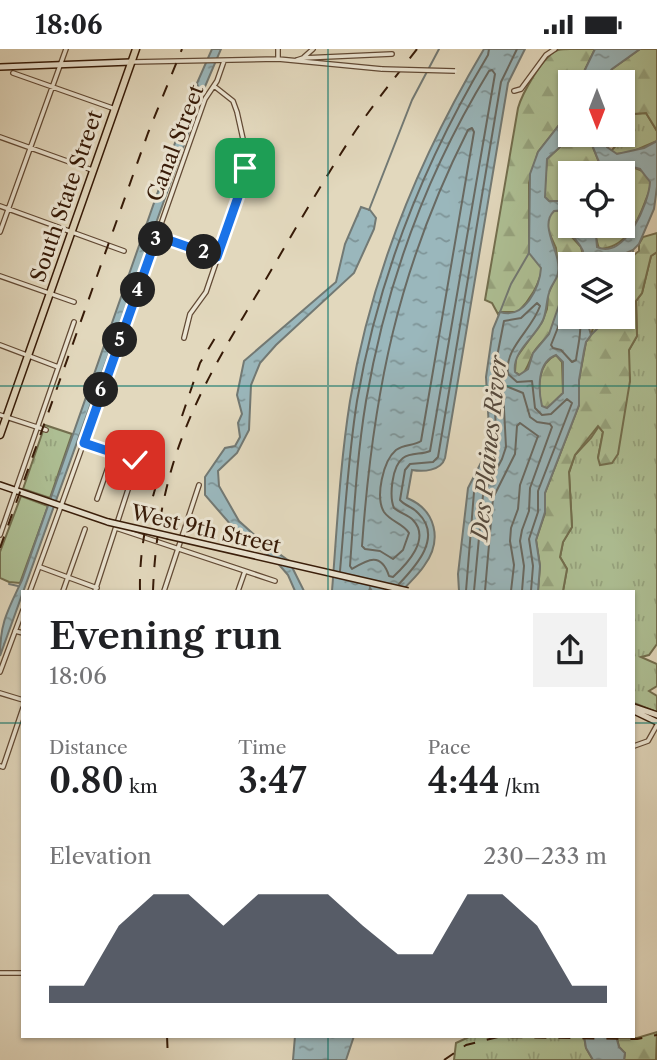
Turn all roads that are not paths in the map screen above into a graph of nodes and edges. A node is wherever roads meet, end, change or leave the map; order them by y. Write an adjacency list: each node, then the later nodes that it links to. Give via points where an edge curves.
1 (66, 49): 12 (street)
2 (136, 49): 11 (main road, South State Street)
3 (278, 49): 8 (street)
4 (313, 49): 7 (street)
5 (555, 49): 18 (street, via 521,89)
6 (392, 54): 7 (street)
7 (303, 58): 10 (street)
8 (278, 59): 9 (street); 10 (street)
9 (222, 61): 11 (street); 16 (street, Canal Street)
10 (296, 61): 14 (street, bridge)
11 (131, 62): 12 (main road); 19 (main road, South State Street)
12 (61, 64): 13 (main road); 17 (street)
13 (0, 67)
14 (455, 71)
15 (13, 73): 17 (street)
16 (214, 86): 27 (street, Canal Street, via 205,99); 29 (street, via 233,101 247,157 244,180)
17 (52, 87): 19 (street); 21 (street)
18 (514, 91)
19 (115, 109): 22 (main road, South State Street)
20 (0, 137): 21 (street)
21 (30, 147): 22 (street); 24 (street)
22 (94, 170): 25 (main road, South State Street)
23 (0, 207): 24 (street)
24 (8, 209): 25 (street); 26 (street)
25 (72, 231): 28 (street); 31 (main road, South State Street)
26 (0, 232)
27 (157, 236): 29 (street); 42 (street, Canal Street)
28 (124, 251)
29 (217, 257): 34 (street)
30 (0, 276): 31 (street)
31 (50, 293): 32 (street); 36 (main road, South State Street)
32 (74, 302)
33 (74, 322): 37 (street)
34 (184, 338)
35 (0, 345): 36 (street)
36 (28, 355): 37 (street); 38 (main road, South State Street)
37 (58, 367): 39 (street)
38 (3, 416): 39 (street); 41 (main road, South State Street)
39 (37, 428): 40 (street); 46 (street)
40 (46, 430)
41 (0, 435)
42 (84, 443): 43 (street); 48 (street, Canal Street)
43 (113, 453): 47 (street); 49 (street, via 135,460 136,465)
44 (0, 485): 46 (main road, West 9th Street)
45 (199, 485): 52 (street)
46 (16, 490): 48 (main road, West 9th Street); 51 (street)
47 (97, 499)
48 (62, 507): 53 (street, Canal Street); 62 (main road, West 9th Street, bridge)
49 (116, 528): 52 (street, West 9th Street); 59 (street)
50 (85, 529): 55 (street)
51 (0, 535)
52 (179, 548): 54 (street, West 9th Street); 60 (street)
53 (40, 567): 55 (street); 57 (street, Canal Street)
54 (245, 571): 56 (street, West 9th Street); 61 (street)
55 (68, 578): 58 (street); 59 (street)
56 (275, 581)
57 (30, 590)
58 (63, 590)
59 (96, 590)
60 (164, 590)
61 (238, 590)
62 (404, 590)
63 (21, 615): 64 (street)
64 (15, 631): 65 (street); 66 (street)
65 (21, 632)
66 (0, 672)
67 (0, 693): 68 (street)
68 (21, 699)
69 (635, 709): 72 (main road)
70 (635, 710): 73 (main road)
71 (21, 713): 75 (street)
72 (657, 715)
73 (657, 724): 74 (street, via 648,741)
74 (635, 746)
75 (1, 766)
76 (0, 973): 77 (street)
77 (21, 973)

